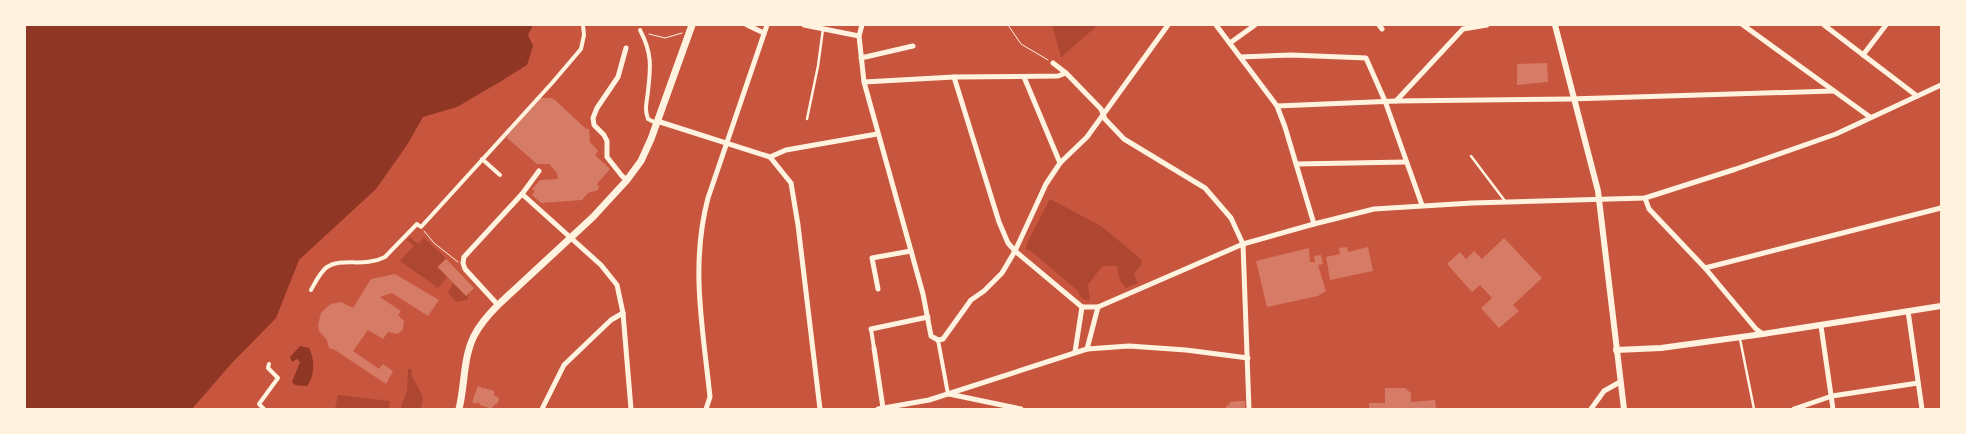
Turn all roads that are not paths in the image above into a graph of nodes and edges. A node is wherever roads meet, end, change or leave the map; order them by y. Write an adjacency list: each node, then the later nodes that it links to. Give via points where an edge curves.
1 (583, 25): 45 (street, via 581,49)
2 (747, 25): 17 (street)
3 (768, 25): 17 (street)
4 (804, 25): 15 (street)
5 (862, 25): 18 (street)
6 (1168, 25): 37 (street)
7 (1216, 25): 19 (street)
8 (1255, 25): 19 (street)
9 (1487, 25): 35 (street, via 1464,29)
10 (1555, 25): 33 (street)
11 (1743, 25): 31 (street)
12 (1824, 25): 22 (street)
13 (1886, 25): 22 (street)
14 (691, 28): 40 (main road)
15 (823, 29): 18 (street); 39 (lane)
16 (640, 30): 40 (street, via 651,68 646,112 648,119)
17 (764, 33): 42 (street)
18 (859, 36): 23 (street)
19 (1230, 43): 24 (street)
20 (913, 46): 23 (street)
21 (626, 48): 51 (street, via 618,76 593,118 594,125 607,141 607,157)
22 (1863, 55): 32 (street)
23 (861, 58): 29 (street)
24 (1240, 58): 34 (street, via 1291,55 1366,58); 36 (street)
25 (1053, 63): 26 (street)
26 (1066, 73): 27 (street); 37 (street)
27 (1024, 77): 28 (street); 47 (street)
28 (954, 78): 29 (street); 62 (street, via 999,222)
29 (864, 82): 41 (street)
30 (1941, 85): 32 (street)
31 (1833, 91): 33 (street); 38 (street)
32 (1917, 96): 38 (street)
33 (1574, 99): 35 (street); 54 (street)
34 (1385, 101): 35 (street); 36 (street); 46 (street)
35 (1396, 101)
36 (1277, 106): 48 (street)
37 (1104, 114): 47 (street); 60 (street, via 1124,139 1205,188 1231,218)
38 (1870, 117): 53 (street, via 1836,134)
39 (807, 119)
40 (657, 122): 42 (street); 51 (main road, via 647,150)
41 (877, 134): 44 (street, via 786,150); 61 (street)
42 (727, 143): 44 (street); 93 (street, via 702,222 698,265 710,397)
43 (1471, 156): 55 (lane)
44 (770, 157): 94 (street, via 791,183)
45 (482, 159): 50 (street); 65 (street, via 421,227 418,224 385,258 364,264 343,262 328,267)
46 (1406, 162): 48 (street); 56 (street)
47 (1060, 163): 62 (street, via 1046,184)
48 (1296, 164): 58 (street)
49 (539, 171): 52 (street)
50 (500, 175)
51 (627, 180): 59 (main road)
52 (519, 192): 59 (street); 66 (street, via 464,256 466,269)
53 (1646, 198): 54 (street); 63 (street, via 1649,210)
54 (1599, 200): 55 (street); 80 (street)
55 (1506, 202): 56 (street)
56 (1422, 205): 58 (street, via 1374,209)
57 (1941, 208): 63 (street)
58 (1314, 224): 60 (street)
59 (570, 237): 66 (main road); 71 (street, via 601,265 617,285)
60 (1243, 244): 69 (street); 82 (street)
61 (911, 251): 64 (street, via 872,258); 72 (street)
62 (1015, 251): 67 (street); 77 (street, via 1002,273 970,300 943,339)
63 (1705, 268): 75 (street)
64 (878, 289)
65 (311, 290)
66 (498, 305): 90 (main road, via 474,336)
67 (1082, 306): 69 (street); 81 (street)
68 (1941, 306): 70 (street)
69 (1098, 307): 79 (street)
70 (1908, 311): 73 (street); 85 (street)
71 (622, 313): 91 (street, via 564,365); 92 (street)
72 (928, 317): 74 (street); 77 (street, via 931,336)
73 (1821, 326): 75 (street); 87 (street)
74 (871, 329): 78 (street)
75 (1763, 334): 76 (street)
76 (1740, 337): 80 (street, via 1661,348); 99 (lane)
77 (938, 340): 86 (street)
78 (874, 348): 88 (street)
79 (1087, 349): 81 (street); 82 (street, via 1129,346)
80 (1616, 350): 84 (street)
81 (1075, 352): 86 (street)
82 (1248, 358): 96 (street)
83 (269, 364): 89 (street, via 268,368 278,378 259,404)
84 (1620, 382): 97 (street, via 1604,392); 98 (street)
85 (1918, 383): 87 (street); 102 (street)
86 (948, 394): 88 (street); 95 (street)
87 (1832, 396): 100 (street); 101 (street)
88 (881, 408)
89 (264, 409)
90 (459, 409)
91 (542, 409)
92 (631, 409)
93 (706, 409)
94 (820, 409)
95 (1021, 409)
96 (1249, 409)
97 (1590, 409)
98 (1624, 409)
99 (1754, 409)
100 (1794, 409)
101 (1833, 409)
102 (1922, 409)

